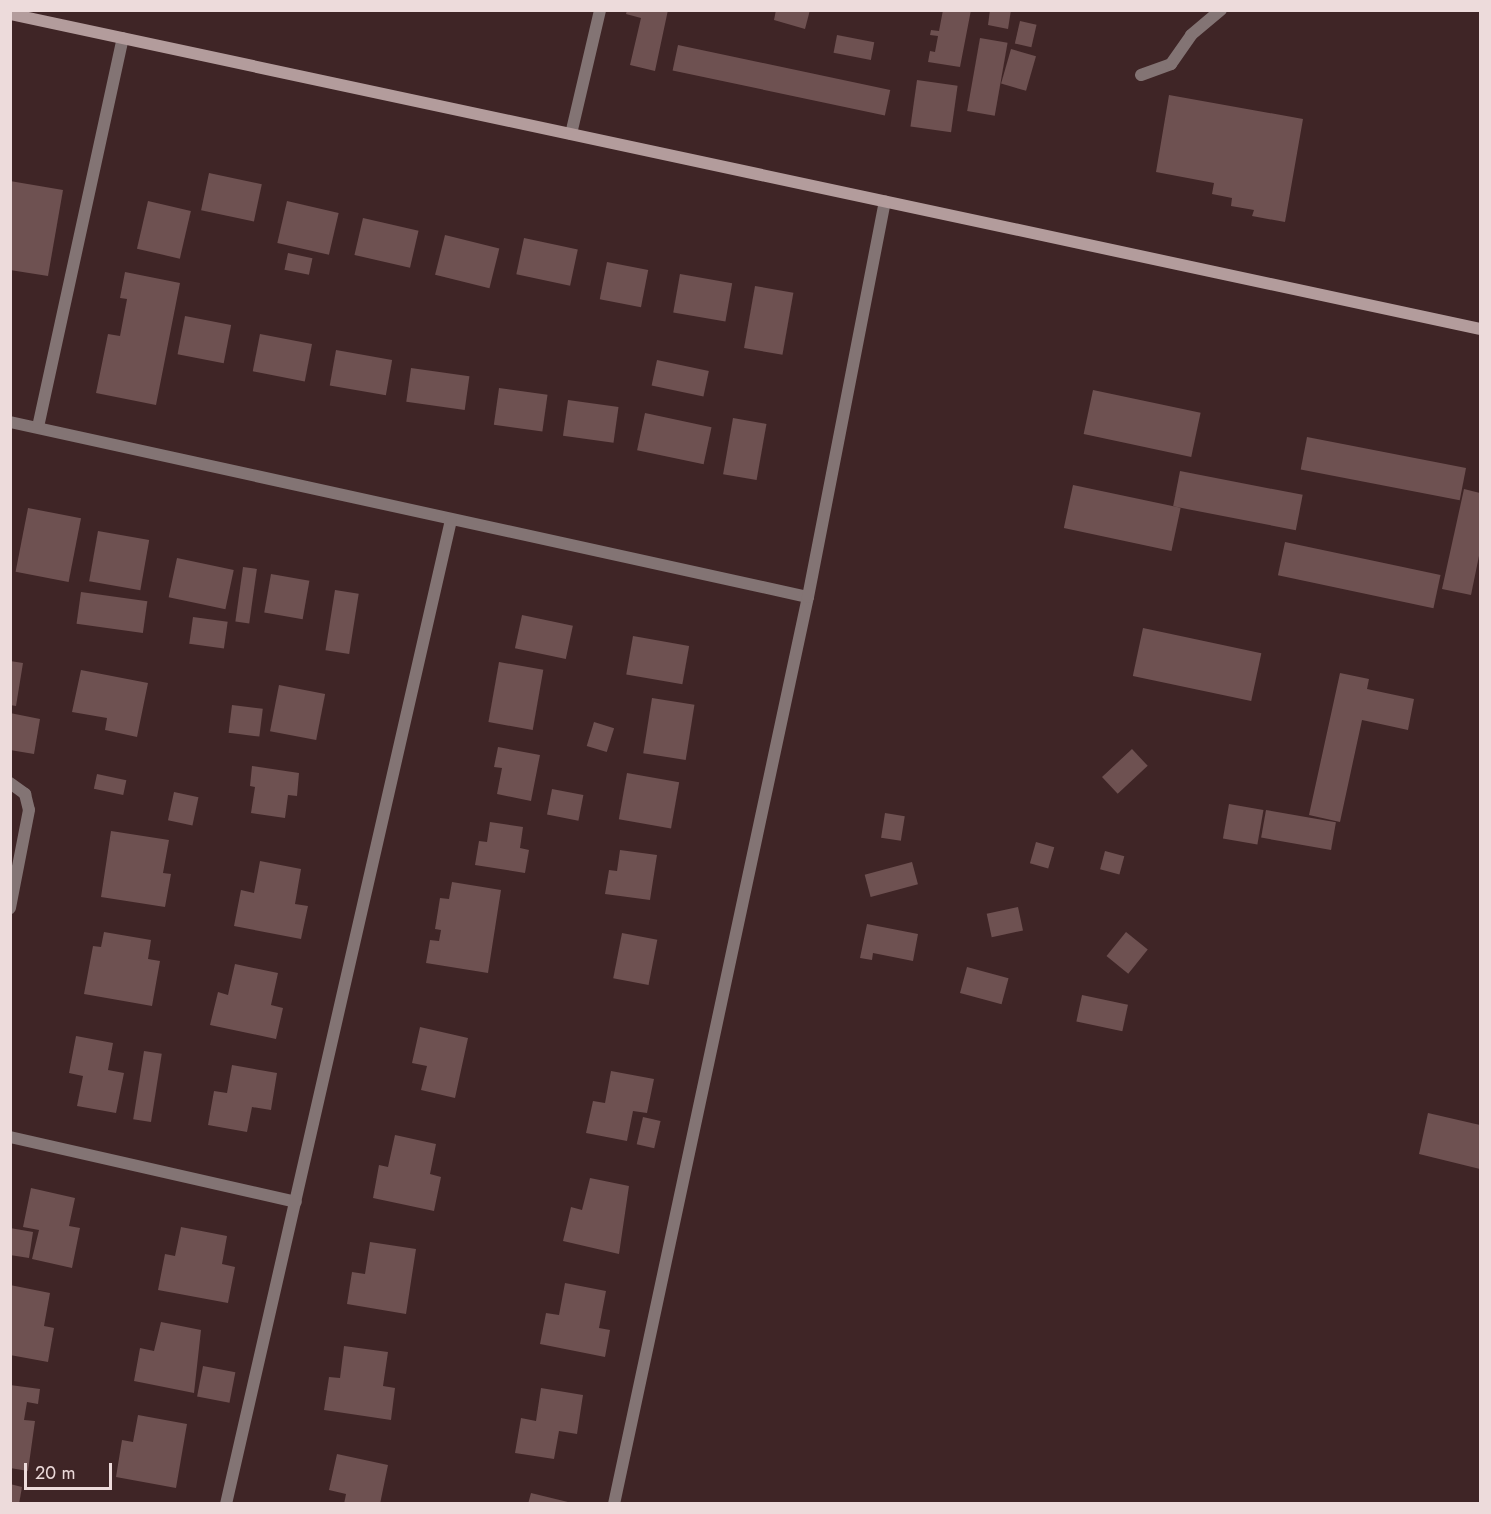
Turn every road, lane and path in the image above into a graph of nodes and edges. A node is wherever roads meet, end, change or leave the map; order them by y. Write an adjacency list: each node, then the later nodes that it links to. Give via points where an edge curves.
1 (600, 10): 6 (street)
2 (1221, 10): 5 (street, via 1191,35 1171,64)
3 (10, 14): 4 (street)
4 (123, 38): 6 (street); 10 (street)
5 (1141, 75)
6 (571, 134): 7 (street)
7 (885, 201): 8 (street); 12 (street)
8 (1480, 329)
9 (10, 422): 10 (street)
10 (38, 427): 11 (street)
11 (451, 520): 12 (street); 16 (street)
12 (808, 597): 18 (street)
13 (10, 783): 14 (street, via 25,794 28,810)
14 (10, 908)
15 (10, 1137): 16 (street)
16 (296, 1202): 17 (street)
17 (226, 1503)
18 (614, 1503)

